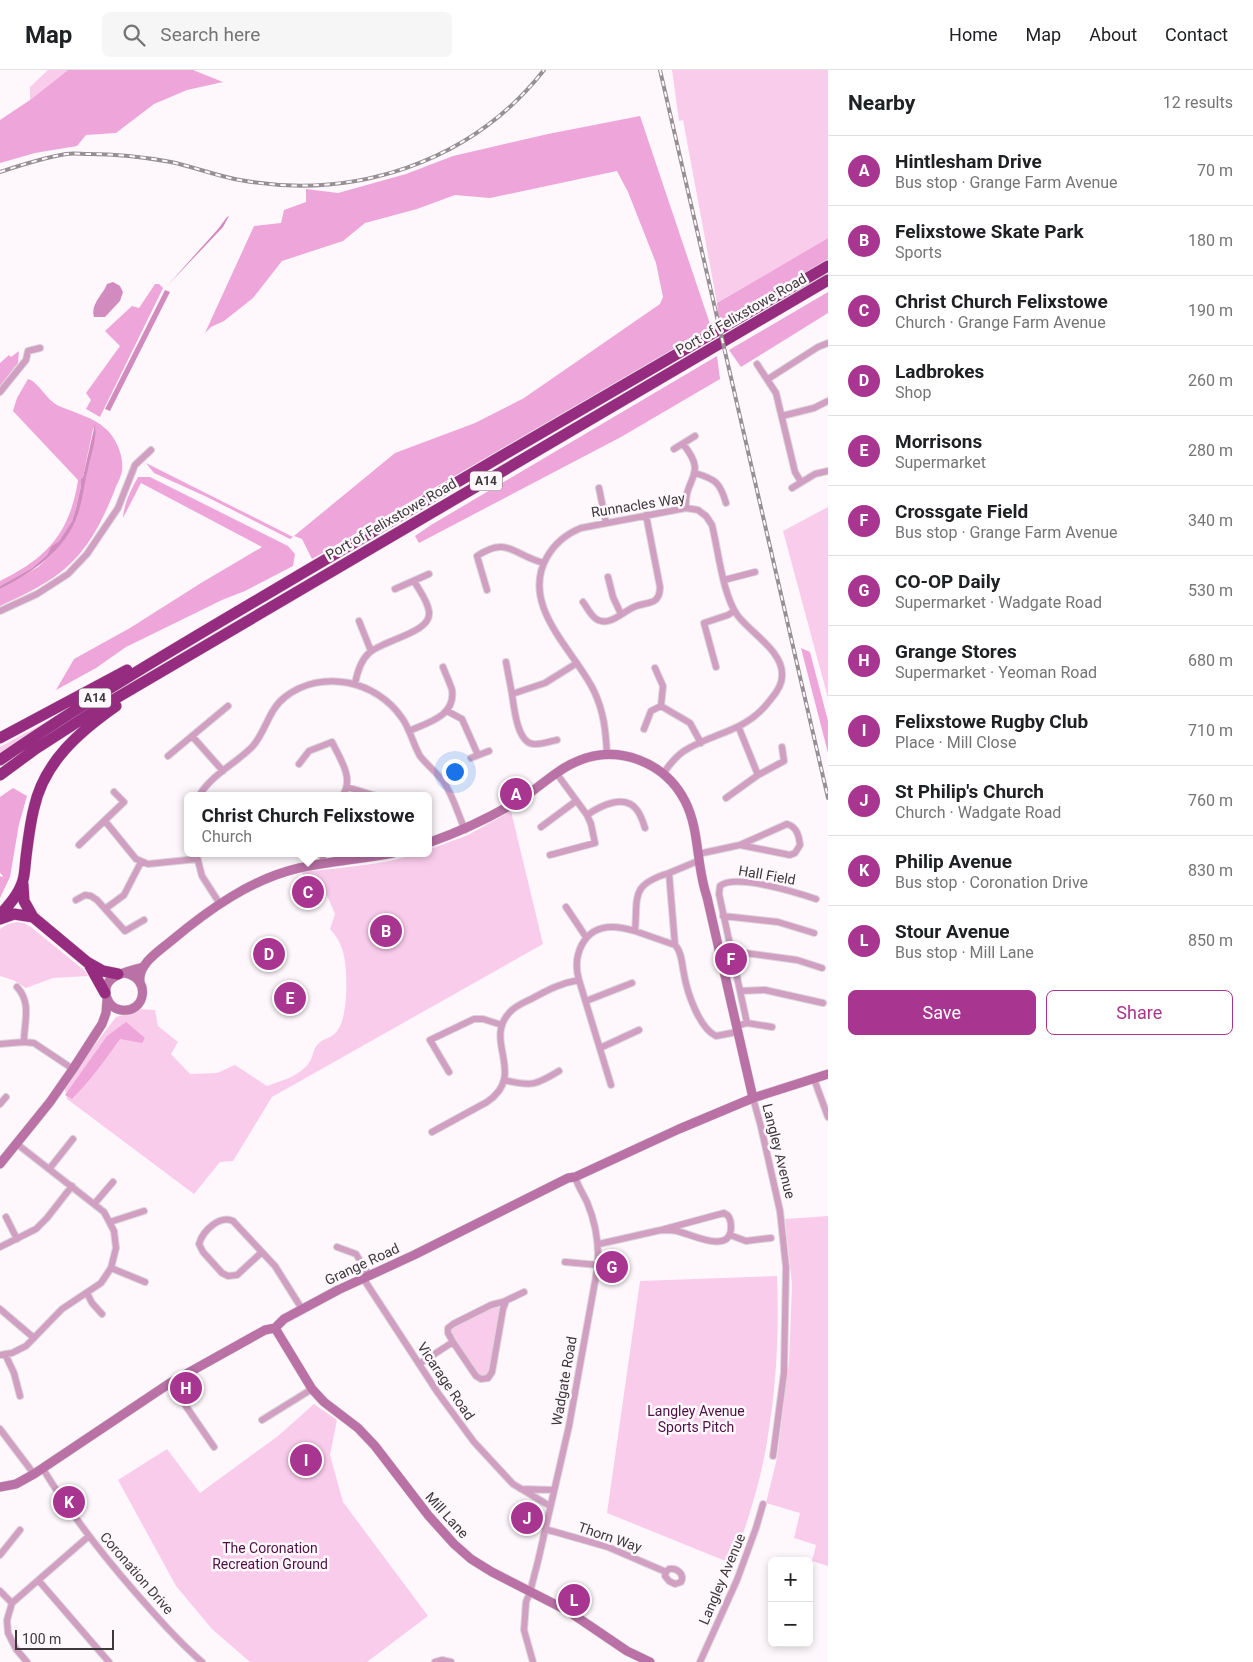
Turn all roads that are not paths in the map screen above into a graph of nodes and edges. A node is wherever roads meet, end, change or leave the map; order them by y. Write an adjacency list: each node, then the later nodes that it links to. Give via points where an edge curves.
1 (828, 266): 36 (highway, Port of Felixstowe Road / A14)
2 (828, 280): 43 (highway, Port of Felixstowe Road / A14)
3 (828, 343): 6 (street)
4 (40, 348): 7 (street, via 28,351 26,360)
5 (757, 364): 6 (street)
6 (768, 379): 9 (street, via 776,393)
7 (0, 392)
8 (828, 402): 9 (street)
9 (782, 416): 16 (street, via 795,472)
10 (695, 436): 11 (street)
11 (683, 444): 12 (street); 15 (street, via 694,458)
12 (674, 448)
13 (151, 450): 32 (street, via 135,465 118,508 87,554 68,574 37,594)
14 (828, 471): 16 (street)
15 (695, 473): 19 (street, via 716,481); 20 (street, via 687,493)
16 (801, 482): 18 (street)
17 (599, 488): 22 (street)
18 (792, 488)
19 (726, 502)
20 (686, 508): 21 (street, Runnacles Way); 28 (street, Runnacles Way, via 698,510 711,522)
21 (646, 515): 22 (street, Runnacles Way); 34 (street, via 660,592 652,602)
22 (606, 523): 23 (street, Runnacles Way, via 581,528 567,535)
23 (544, 563): 30 (street, via 504,546 488,549 478,556); 39 (street, Runnacles Way, via 539,590 542,604 552,627)
24 (755, 572): 28 (street)
25 (429, 574): 27 (street)
26 (608, 577): 34 (street)
27 (414, 580): 29 (street); 37 (street, via 428,608 426,623)
28 (724, 580): 33 (street, Runnacles Way)
29 (395, 589)
30 (487, 590)
31 (583, 602): 34 (street, via 600,621 608,621)
32 (0, 611)
33 (734, 611): 40 (street, via 704,622); 49 (street, Runnacles Way, via 777,657 783,672 781,685 769,702)
34 (621, 614)
35 (359, 621): 37 (street)
36 (192, 639): 53 (highway, via 153,656); 62 (highway, Port of Felixstowe Road / A14, via 49,726)
37 (371, 651): 44 (street, via 363,659)
38 (506, 662): 45 (street)
39 (577, 663): 45 (street, via 545,683); 59 (street, Runnacles Way, via 603,714)
40 (716, 667)
41 (443, 668): 48 (street, via 452,693)
42 (654, 668): 47 (street, via 663,686)
43 (144, 682): 67 (highway, Port of Felixstowe Road / A14, via 57,735); 93 (highway, via 73,739 46,775 34,807)
44 (355, 684): 51 (street, via 387,701); 64 (street, via 318,682 291,693 276,706 252,747)
45 (512, 694): 54 (street, via 525,740 536,744)
46 (228, 706): 52 (street)
47 (661, 706): 50 (street, via 651,711); 55 (street, via 690,723)
48 (448, 711): 51 (street); 58 (street, via 462,719)
49 (739, 728): 55 (street, Runnacles Way); 68 (street)
50 (644, 729)
51 (409, 731): 80 (street, via 422,757 445,784)
52 (192, 736): 60 (street); 64 (street)
53 (0, 738)
54 (557, 740)
55 (701, 743): 66 (street, Runnacles Way, via 678,756)
56 (782, 746): 68 (street, via 784,761)
57 (489, 751): 58 (street)
58 (478, 755): 61 (street)
59 (607, 755): 65 (street, via 578,761); 66 (street, via 635,758)
60 (168, 756)
61 (470, 758)
62 (0, 760)
63 (299, 764): 69 (street, via 309,751 332,742 347,775)
64 (223, 771): 71 (street)
65 (556, 774): 75 (street); 80 (street, via 522,798)
66 (663, 774): 89 (street, via 675,785 686,803)
67 (0, 775)
68 (758, 775): 74 (street)
69 (347, 787): 72 (street); 73 (street)
70 (114, 792): 77 (street, via 124,802)
71 (201, 792)
72 (344, 792)
73 (363, 792)
74 (726, 798)
75 (576, 800): 76 (street); 78 (street)
76 (587, 815): 79 (street, via 605,805 624,802 638,811); 84 (street, via 595,843)
77 (105, 821): 82 (street); 90 (street)
78 (541, 826)
79 (646, 828)
80 (465, 830): 81 (street)
81 (432, 842)
82 (79, 845)
83 (740, 845): 83 (street, via 788,824 795,828 800,845 795,853 790,854); 89 (street)
84 (550, 855)
85 (190, 857): 90 (street, via 148,864)
86 (196, 857): 98 (street, via 202,876)
87 (323, 857): 91 (street)
88 (368, 857): 91 (street)
89 (698, 857): 92 (street); 95 (street)
90 (141, 862): 100 (street, via 124,894)
91 (324, 864): 98 (street, via 278,875)
92 (669, 873): 105 (street, via 641,886); 108 (street)
93 (23, 880): 102 (highway); 103 (highway, via 24,901)
94 (719, 893): 95 (street, Hall Field); 96 (street, Hall Field, via 720,886 734,881 781,888); 101 (street)
95 (707, 897): 127 (street)
96 (816, 899)
97 (76, 900): 100 (street, via 88,895)
98 (220, 904): 111 (street, via 175,937)
99 (566, 907): 107 (street)
100 (105, 909): 104 (street, via 125,931)
101 (723, 916): 106 (street, via 778,922); 109 (street)
102 (0, 917): 103 (highway, via 14,914)
103 (33, 917): 110 (highway)
104 (144, 920)
105 (635, 931): 107 (street, via 607,927); 108 (street)
106 (814, 932)
107 (586, 938): 114 (street, via 577,957)
108 (675, 945): 127 (street, via 680,952 691,1000 708,1031 716,1036)
109 (731, 951): 112 (street, via 808,962); 118 (street)
110 (87, 962): 113 (highway, via 103,972); 119 (highway)
111 (143, 967): 113 (street); 115 (street)
112 (822, 968)
113 (121, 973): 115 (street); 119 (street, via 109,981)
114 (579, 980): 120 (street); 125 (street, via 559,984 516,1008)
115 (140, 981): 122 (street, via 143,988 141,1002)
116 (632, 983): 120 (street)
117 (17, 987): 129 (street, via 25,1000 27,1012)
118 (740, 991): 121 (street, via 779,992); 123 (street)
119 (106, 996): 122 (street, via 117,1009); 124 (street)
120 (586, 1001): 131 (street)
121 (823, 1003)
122 (127, 1010): 124 (street)
123 (747, 1023): 126 (street); 127 (street)
124 (102, 1024): 132 (street)
125 (502, 1024): 134 (street, via 471,1019 430,1040); 137 (street)
126 (772, 1027)
127 (737, 1029): 140 (street)
128 (639, 1030): 131 (street)
129 (24, 1042): 130 (street); 132 (street, via 40,1046)
130 (0, 1044)
131 (600, 1048): 138 (street)
132 (73, 1069): 145 (street)
133 (559, 1071): 137 (street, via 535,1084)
134 (448, 1072)
135 (828, 1074): 136 (street, Grange Road)
136 (814, 1079): 140 (street, Grange Road); 142 (street)
137 (504, 1080): 143 (street, via 491,1099)
138 (611, 1086)
139 (6, 1097): 141 (street)
140 (753, 1098): 148 (street, Grange Road); 185 (street, Langley Avenue, via 780,1211 786,1268 784,1373)
141 (0, 1104)
142 (828, 1117)
143 (432, 1132)
144 (73, 1140): 147 (street)
145 (18, 1144): 146 (street); 147 (street)
146 (0, 1164)
147 (50, 1168): 150 (street)
148 (575, 1177): 159 (street, Wadgate Road, via 590,1211); 166 (street, Grange Road)
149 (113, 1182): 151 (street)
150 (72, 1186): 151 (street); 158 (street, via 41,1224)
151 (94, 1203): 154 (street)
152 (144, 1211): 154 (street)
153 (6, 1217): 158 (street)
154 (110, 1222): 165 (street, via 116,1243)
155 (661, 1230): 156 (street, via 710,1241 722,1241); 156 (street, via 724,1213 730,1219); 159 (street)
156 (730, 1235): 157 (street, via 746,1241)
157 (771, 1238)
158 (17, 1239): 160 (street)
159 (598, 1244): 164 (street, Wadgate Road)
160 (0, 1247)
161 (337, 1247): 166 (street, Vicarage Road, via 356,1254)
162 (262, 1252): 162 (street, via 228,1218 216,1223 199,1244 228,1276 237,1275); 172 (street, via 281,1274)
163 (564, 1262): 164 (street)
164 (598, 1265): 190 (street, Wadgate Road)
165 (111, 1268): 167 (street); 169 (street, via 101,1283)
166 (366, 1276): 172 (street, Grange Road); 178 (street, Vicarage Road)
167 (145, 1282)
168 (524, 1292): 170 (street)
169 (87, 1293): 173 (street); 175 (street, via 62,1309)
170 (507, 1300): 176 (street, via 452,1325 448,1332); 176 (street, via 493,1369 488,1378 476,1376)
171 (0, 1309): 175 (street)
172 (302, 1309): 174 (street, Grange Road)
173 (102, 1314)
174 (274, 1328): 179 (street, Grange Road); 180 (street, Mill Lane)
175 (34, 1338): 177 (street, via 19,1350)
176 (453, 1342): 178 (street)
177 (2, 1354): 181 (street, via 14,1373)
178 (419, 1364): 188 (street, Vicarage Road, via 474,1442)
179 (170, 1383): 184 (street); 186 (street, Grange Road)
180 (312, 1389): 182 (street); 200 (street, Mill Lane, via 375,1446 454,1544 471,1559)
181 (20, 1396)
182 (262, 1420)
183 (0, 1429): 187 (street)
184 (214, 1447)
185 (773, 1456)
186 (43, 1469): 187 (street, Grange Road); 195 (street, Coronation Drive, via 72,1516)
187 (34, 1474): 189 (street, Grange Road)
188 (520, 1489): 190 (street); 192 (street, Vicarage Road)
189 (0, 1490)
190 (554, 1490): 192 (street, Wadgate Road)
191 (763, 1504): 209 (street, Langley Avenue, via 737,1580)
192 (550, 1506): 193 (street, Wadgate Road)
193 (545, 1529): 197 (street, Thorn Way, via 608,1547); 200 (street, Wadgate Road)
194 (20, 1530): 196 (street)
195 (89, 1536): 198 (street); 204 (street, Coronation Drive, via 152,1611)
196 (0, 1555)
197 (666, 1572)
198 (39, 1581): 201 (street); 203 (street)
199 (0, 1591): 201 (street)
200 (530, 1592): 207 (street, Wadgate Road, via 524,1630); 208 (street, Mill Lane, via 568,1611 630,1653)
201 (12, 1603): 202 (street, via 7,1620 8,1633)
202 (26, 1662)
203 (109, 1662)
204 (202, 1662)
205 (435, 1662): 206 (street)
206 (451, 1662)
207 (533, 1662)
208 (650, 1662)
209 (700, 1662)

